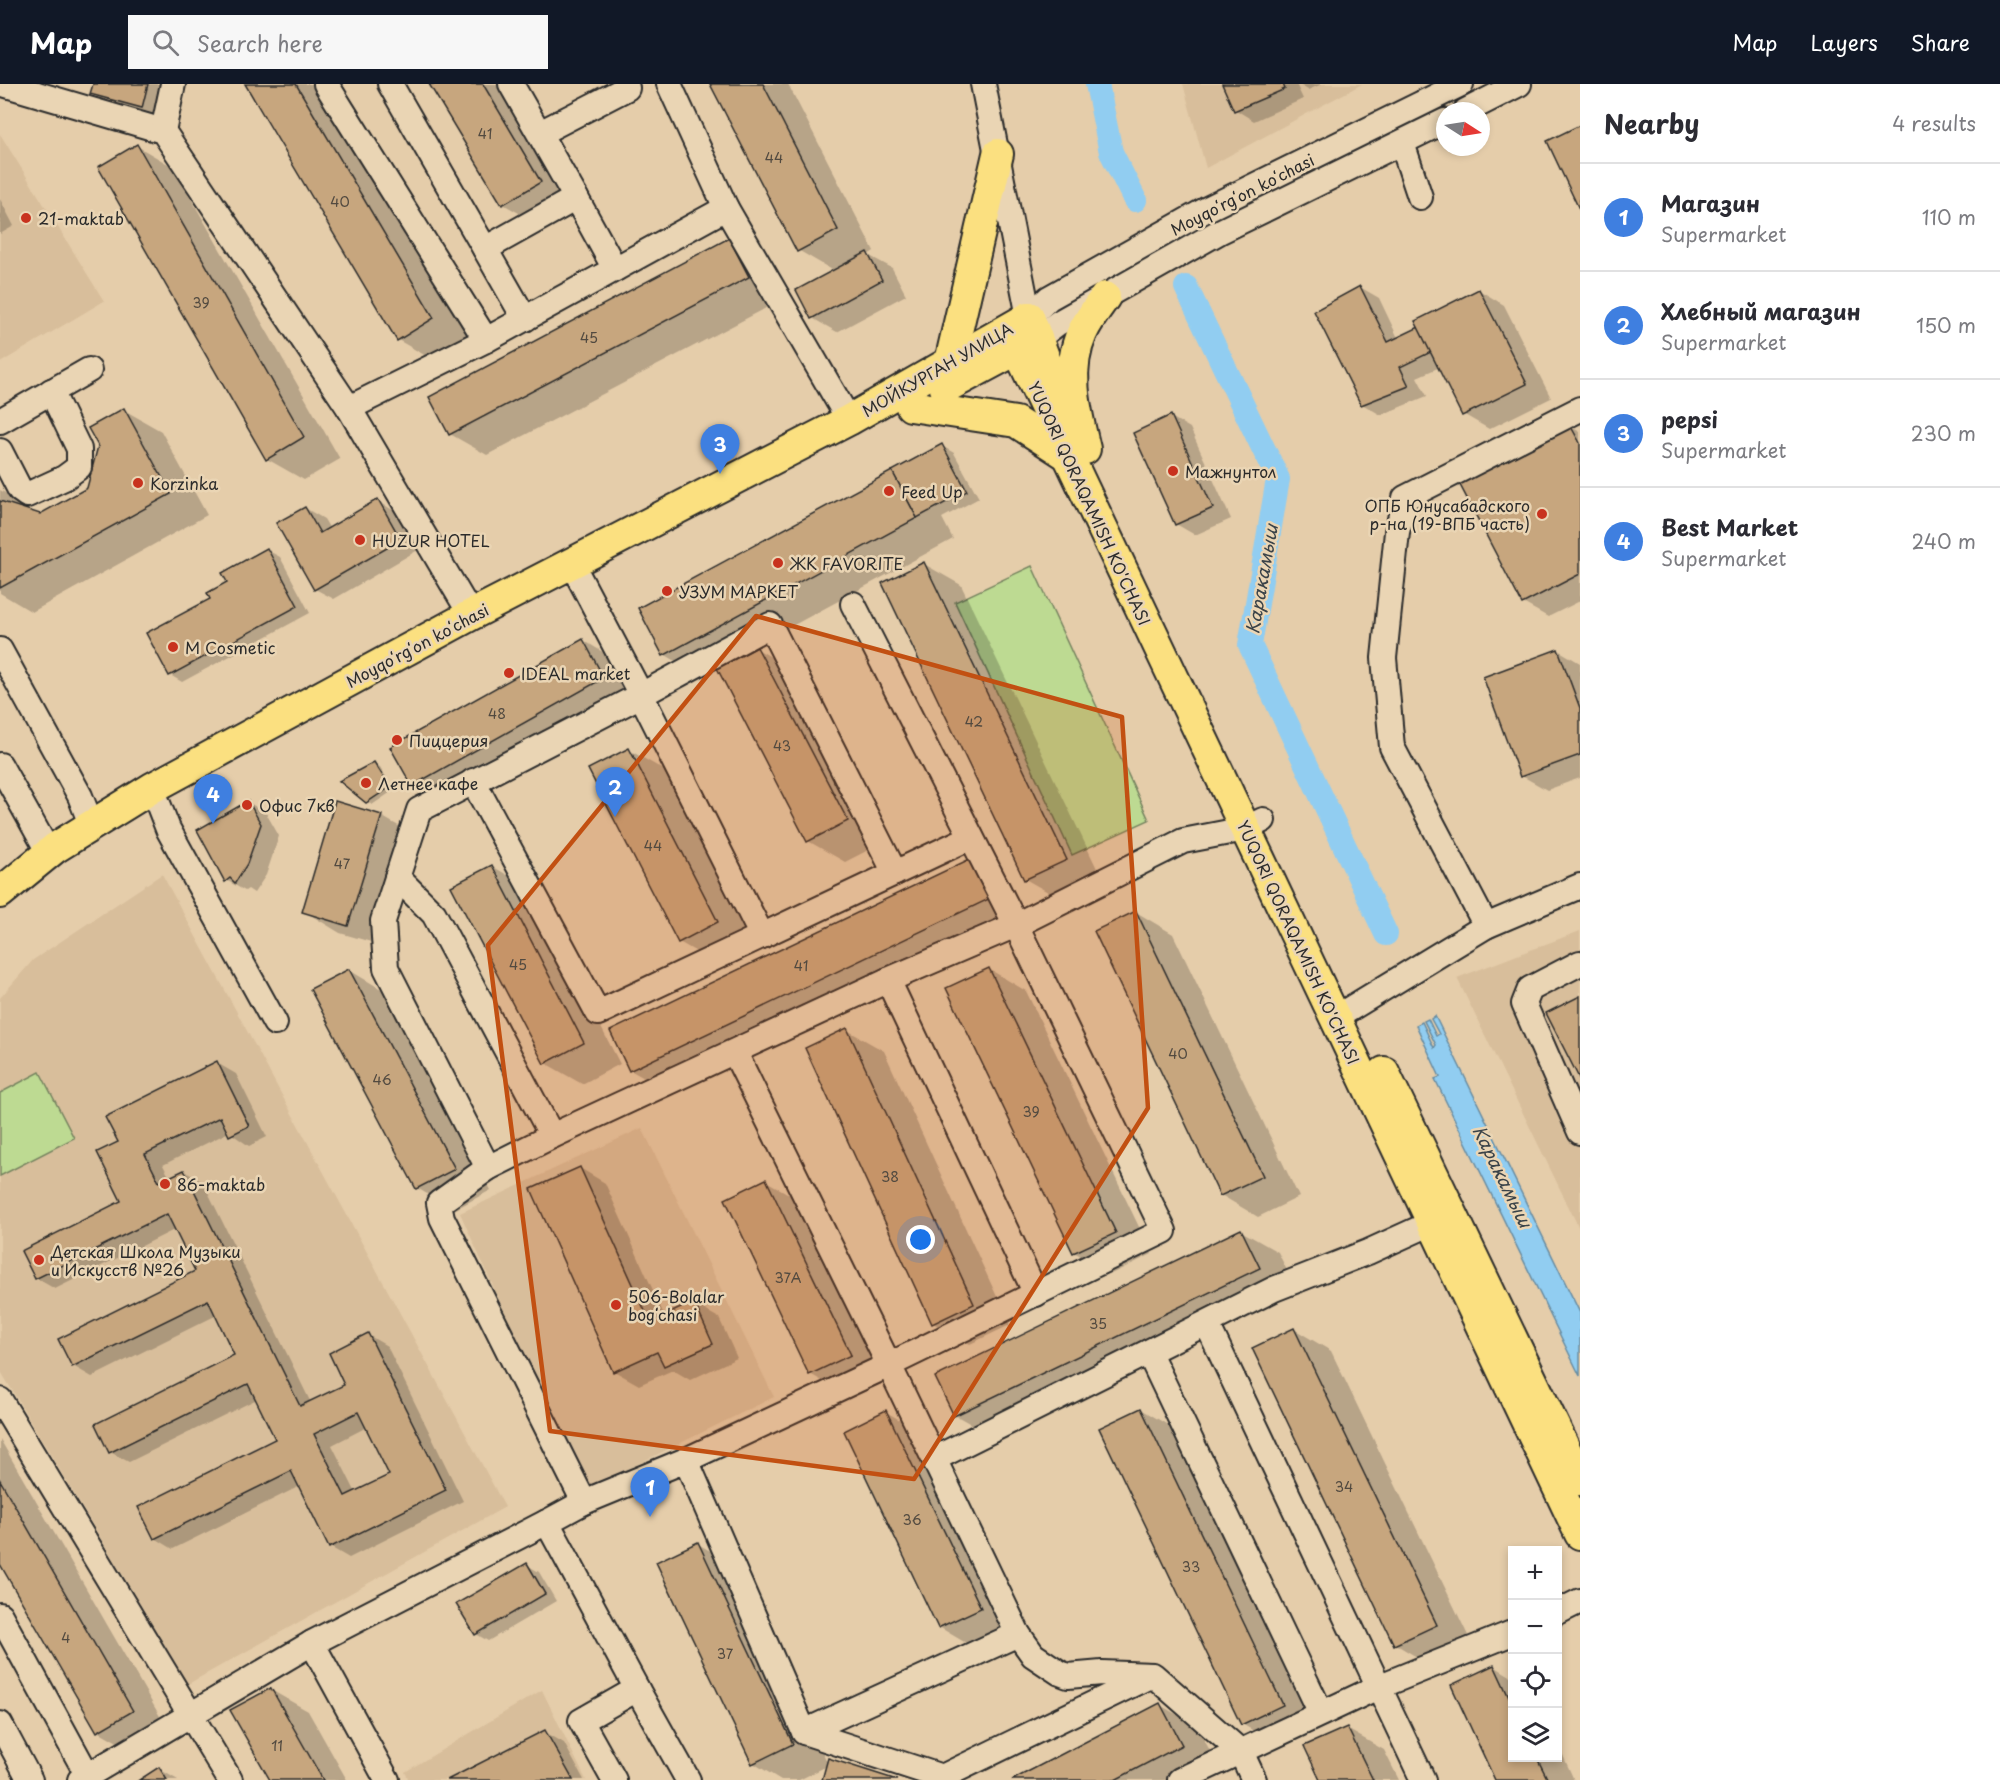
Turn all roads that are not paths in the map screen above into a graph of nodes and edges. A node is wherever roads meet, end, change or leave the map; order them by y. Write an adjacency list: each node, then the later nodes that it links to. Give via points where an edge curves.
1 (3, 84): 13 (street)
2 (173, 84): 13 (street)
3 (326, 84): 25 (street)
4 (390, 84): 20 (street)
5 (512, 84): 14 (street)
6 (669, 84): 19 (street)
7 (983, 84): 16 (street, YUQORI QORAQAMISH KO'CHASI)
8 (1461, 84): 24 (street, Moyqoʻrgʻon koʻchasi, via 1209,208 1050,298)
9 (1520, 84): 11 (street)
10 (627, 88): 14 (street)
11 (1484, 102)
12 (1436, 126): 15 (street, Moyqoʻrgʻon koʻchasi)
13 (163, 131): 30 (street)
14 (540, 133): 18 (street)
15 (1402, 143): 17 (street); 22 (street, Moyqoʻrgʻon koʻchasi, via 1219,232)
16 (998, 154): 24 (street, YUQORI QORAQAMISH KO'CHASI); 26 (main road)
17 (1420, 196)
18 (576, 198): 20 (street); 21 (street)
19 (726, 208): 21 (street); 32 (street)
20 (485, 249): 23 (street)
21 (615, 269): 23 (street)
22 (1113, 292): 24 (street, Moyqoʻrgʻon koʻchasi); 35 (main road, via 1082,333 1075,358 1072,384)
23 (525, 319): 25 (street)
24 (1028, 335): 26 (main road, МОЙКУРГАН УЛИЦА); 29 (main road, МОЙКУРГАН УЛИЦА); 35 (main road, YUQORI QORAQAMISH KO'CHASI, via 1059,397)
25 (486, 340): 30 (street)
26 (950, 362): 32 (main road, МОЙКУРГАН УЛИЦА)
27 (89, 370): 28 (street)
28 (51, 391): 33 (street); 34 (street, via 79,449 80,466 27,495 20,490)
29 (911, 406): 32 (main road, МОЙКУРГАН УЛИЦА); 35 (main road, via 1016,422)
30 (349, 408): 38 (street)
31 (1580, 409): 53 (street, via 1405,498 1397,532 1384,658 1392,747)
32 (849, 420): 36 (main road, Moyqoʻrgʻon koʻchasi)
33 (0, 421)
34 (0, 451)
35 (1076, 452): 45 (main road, YUQORI QORAQAMISH KO'CHASI)
36 (572, 564): 38 (main road, Moyqoʻrgʻon koʻchasi); 40 (street)
37 (853, 604): 46 (street)
38 (471, 615): 43 (main road, Moyqoʻrgʻon koʻchasi)
39 (0, 650): 44 (street, via 80,796)
40 (640, 695): 42 (street); 48 (street, via 770,625); 54 (street)
41 (0, 765): 47 (street)
42 (473, 781): 49 (street, via 419,810); 54 (street, via 598,1013)
43 (152, 788): 44 (main road, Moyqoʻrgʻon koʻchasi); 58 (street, via 168,829)
44 (91, 824): 47 (main road, Moyqoʻrgʻon koʻchasi)
45 (1254, 825): 52 (street, via 1183,841); 57 (main road, YUQORI QORAQAMISH KO'CHASI)
46 (971, 837): 48 (street); 52 (street)
47 (49, 853): 51 (main road, Moyqoʻrgʻon koʻchasi)
48 (895, 873): 54 (street)
49 (397, 877): 61 (street, via 434,914); 62 (street, via 382,921 386,968)
50 (1580, 886): 53 (street)
51 (0, 893)
52 (1016, 926): 56 (street); 64 (street, via 1164,1231)
53 (1486, 926): 57 (street)
54 (762, 936)
55 (1580, 963): 60 (street, via 1530,989 1524,1004)
56 (888, 980): 59 (street); 64 (street)
57 (1344, 1012): 63 (main road, YUQORI QORAQAMISH KO'CHASI)
58 (275, 1023)
59 (735, 1053): 61 (street); 67 (street)
60 (1580, 1132)
61 (552, 1136): 62 (street)
62 (488, 1168): 72 (street, via 440,1203 442,1218)
63 (1442, 1218): 65 (street, via 1274,1289); 71 (main road, YUQORI QORAQAMISH KO'CHASI); 74 (main road, YUQORI QORAQAMISH KO'CHASI)
64 (1036, 1294): 67 (street)
65 (1207, 1324): 66 (street); 82 (street)
66 (1149, 1353): 69 (street); 84 (street)
67 (889, 1365): 69 (street); 70 (street)
68 (0, 1400): 85 (street)
69 (934, 1459): 78 (street)
70 (686, 1460): 72 (street); 87 (street)
71 (1580, 1480)
72 (584, 1502): 73 (street)
73 (547, 1522): 80 (street); 83 (street)
74 (1580, 1534)
75 (1580, 1601): 76 (street)
76 (1562, 1610)
77 (0, 1615): 89 (street)
78 (1018, 1635): 81 (street, via 1033,1655 1060,1674); 87 (street)
79 (1508, 1635): 82 (street)
80 (312, 1642): 85 (street); 92 (street)
81 (1153, 1675): 87 (street, via 942,1777); 88 (street)
82 (1378, 1687): 84 (street); 97 (street)
83 (637, 1689): 93 (street, via 581,1720); 94 (street)
84 (1321, 1713): 88 (street)
85 (189, 1714): 89 (street); 91 (street)
86 (0, 1724): 90 (street)
87 (804, 1731)
88 (1240, 1752): 95 (street); 96 (street)
89 (84, 1778)
90 (30, 1780)
91 (231, 1780)
92 (387, 1780)
93 (614, 1780)
94 (688, 1780)
95 (1180, 1780)
96 (1254, 1780)
97 (1423, 1780)

